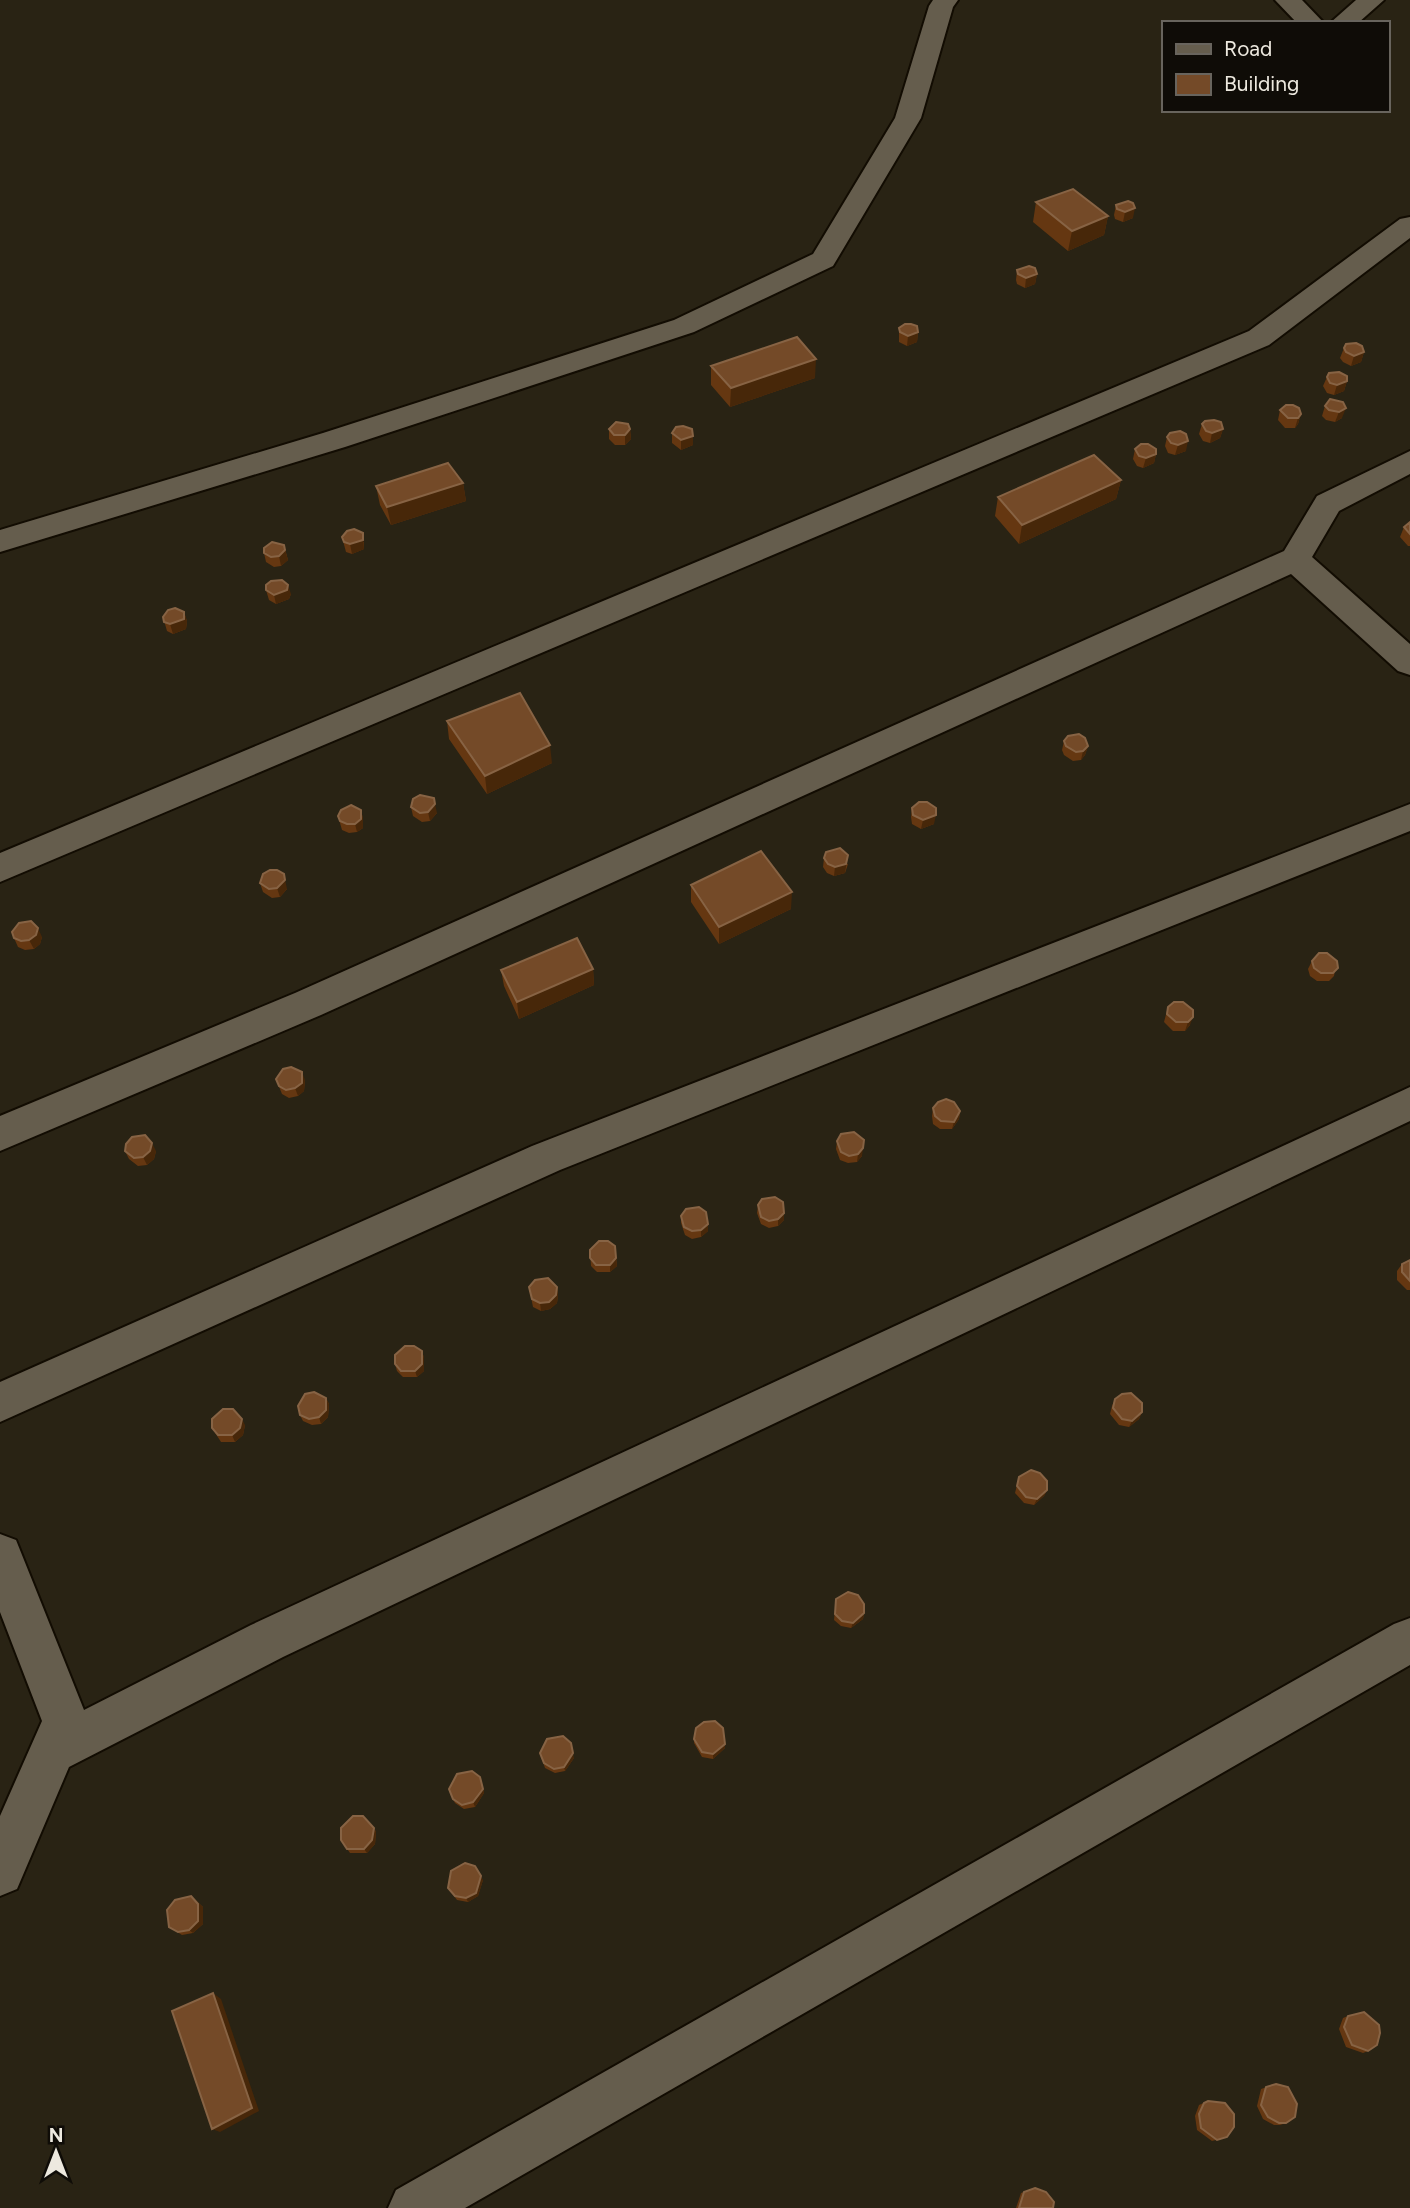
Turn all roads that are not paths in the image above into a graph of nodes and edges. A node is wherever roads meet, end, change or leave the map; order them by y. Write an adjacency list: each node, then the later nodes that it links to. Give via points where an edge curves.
1 (946, 0): 8 (street, via 908,118 823,260 684,326 334,440)
2 (1287, 0): 4 (street)
3 (1372, 0): 5 (street)
4 (1310, 21)
5 (1345, 21)
6 (1410, 225): 12 (street, via 1259,338)
7 (1410, 461): 9 (street, via 1328,504)
8 (0, 541)
9 (1295, 559): 10 (street); 14 (street, via 308,1004)
10 (1410, 663)
11 (1410, 817): 15 (street, via 546,1158)
12 (0, 868)
13 (1410, 1103): 18 (street, via 267,1641)
14 (0, 1134)
15 (0, 1402)
16 (0, 1555): 18 (street, via 65,1721)
17 (1410, 1640): 20 (street)
18 (52, 1751): 19 (street)
19 (0, 1872)
20 (414, 2208)

